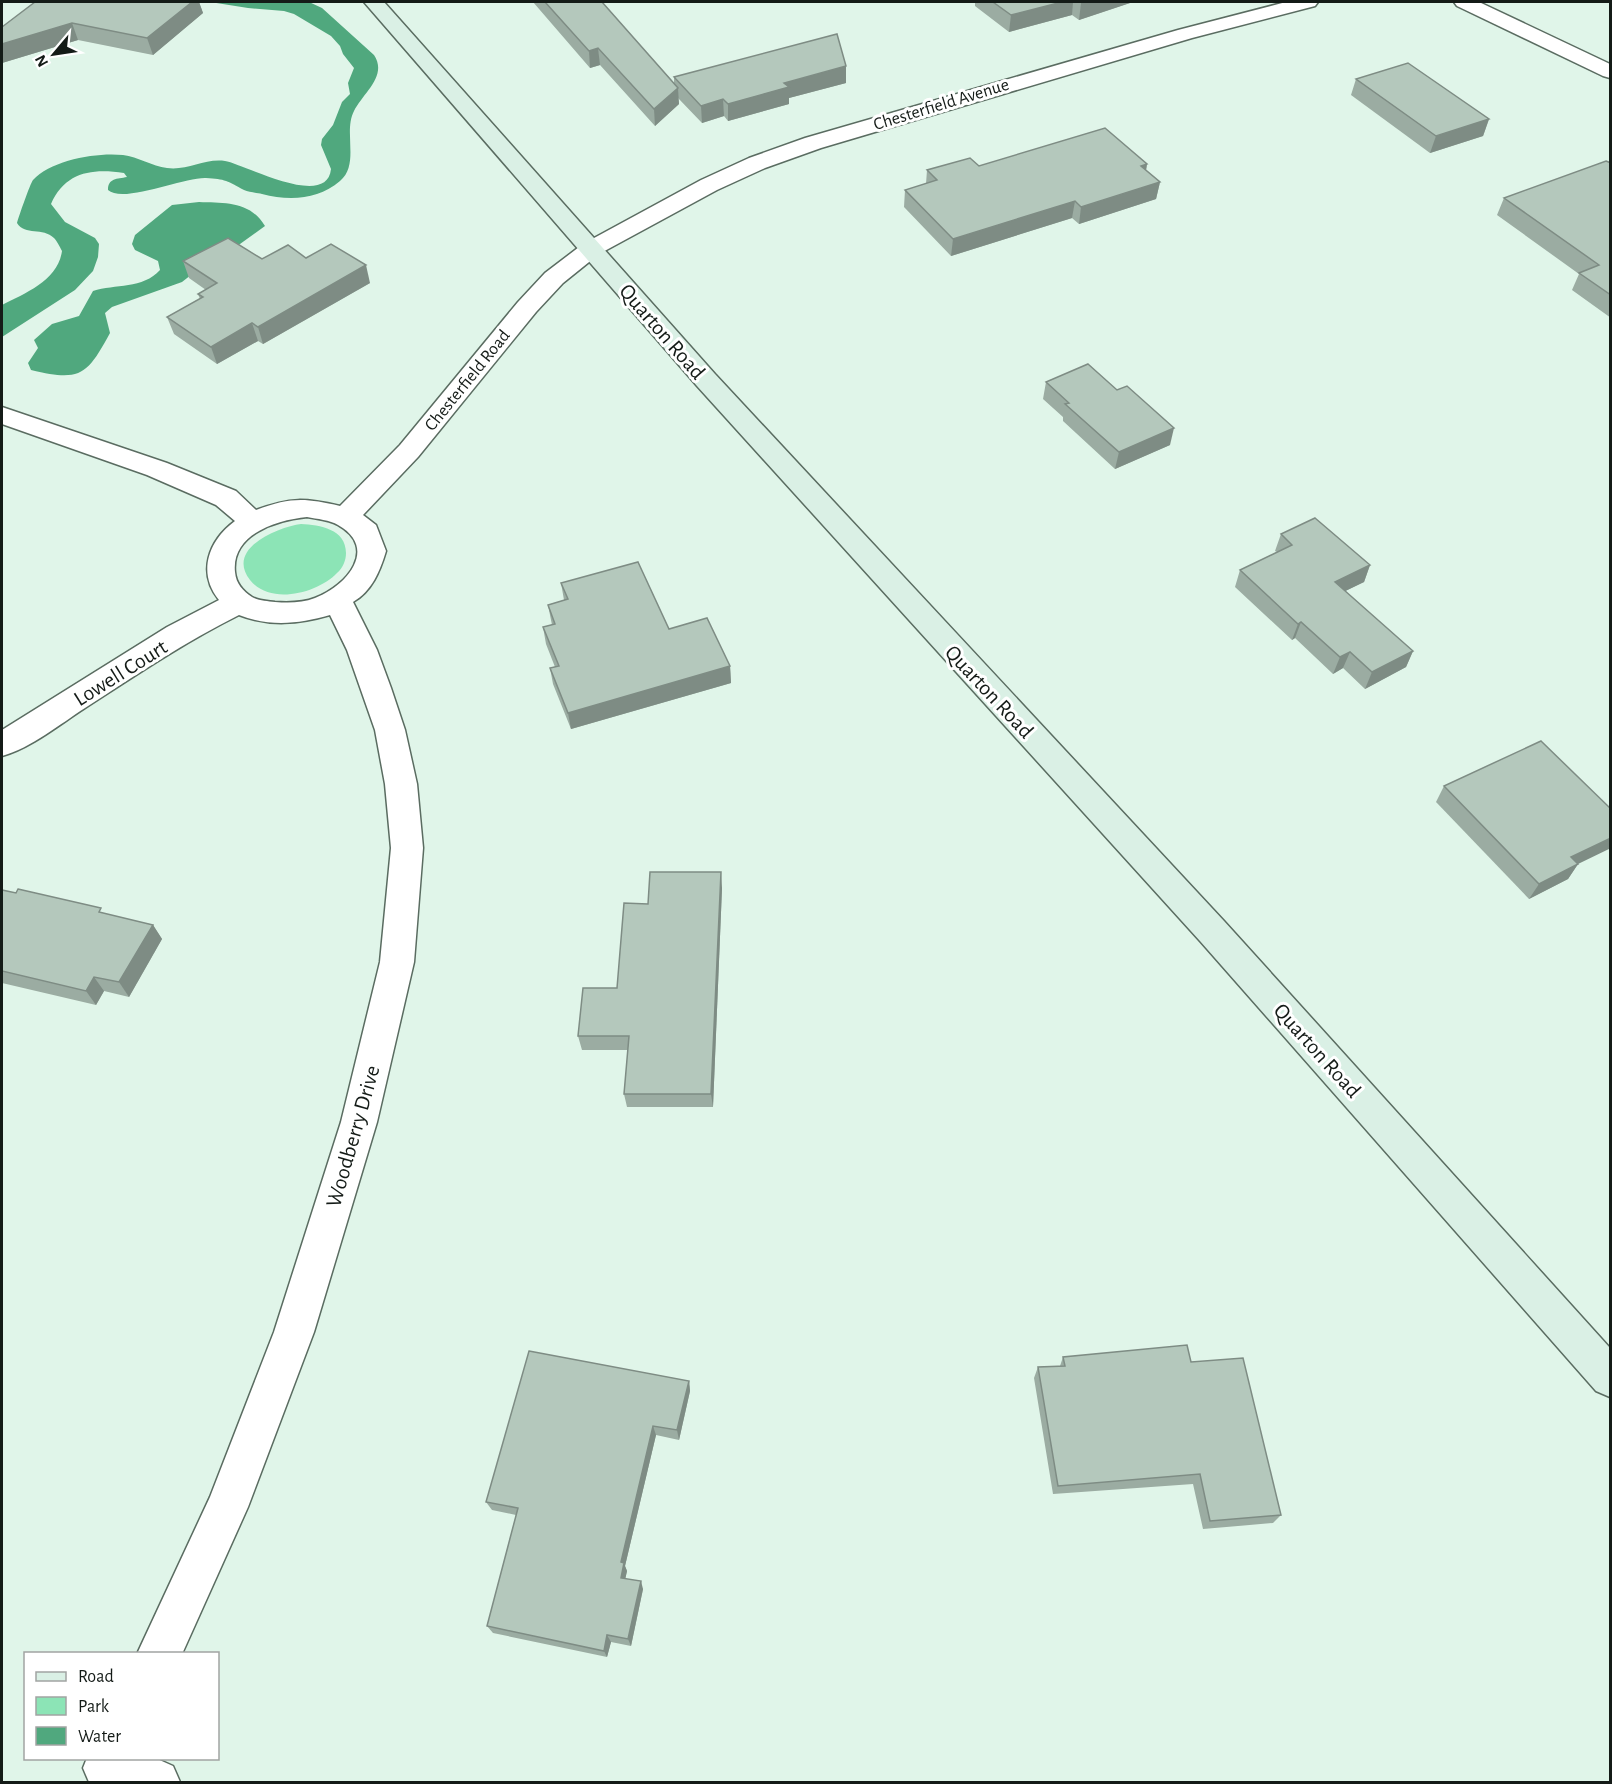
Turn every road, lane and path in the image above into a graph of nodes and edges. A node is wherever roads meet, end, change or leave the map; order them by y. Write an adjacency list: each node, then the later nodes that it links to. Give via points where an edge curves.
1 (374, 2): 5 (street, Quarton Road)
2 (1308, 2): 5 (street, Chesterfield Avenue, via 813,143 709,185)
3 (1464, 2): 4 (street)
4 (1611, 72)
5 (591, 249): 7 (street, Chesterfield Road, via 554,278 527,307 409,451); 12 (street, Quarton Road)
6 (2, 415): 8 (street, via 157,469 226,498)
7 (347, 515): 8 (street, via 307,508 285,510); 9 (street, via 363,527 371,543 372,560 365,578)
8 (253, 522): 10 (street, via 229,543 221,559 219,575 226,590)
9 (338, 601): 10 (street, via 278,614); 13 (street, Woodberry Drive, via 376,688 402,784 407,848 397,962 359,1122 294,1332 227,1507)
10 (239, 603): 11 (street, Lowell Court, via 193,626)
11 (2, 744)
12 (1611, 1377)
13 (159, 1652)
14 (105, 1770): 15 (street)
15 (157, 1782)

